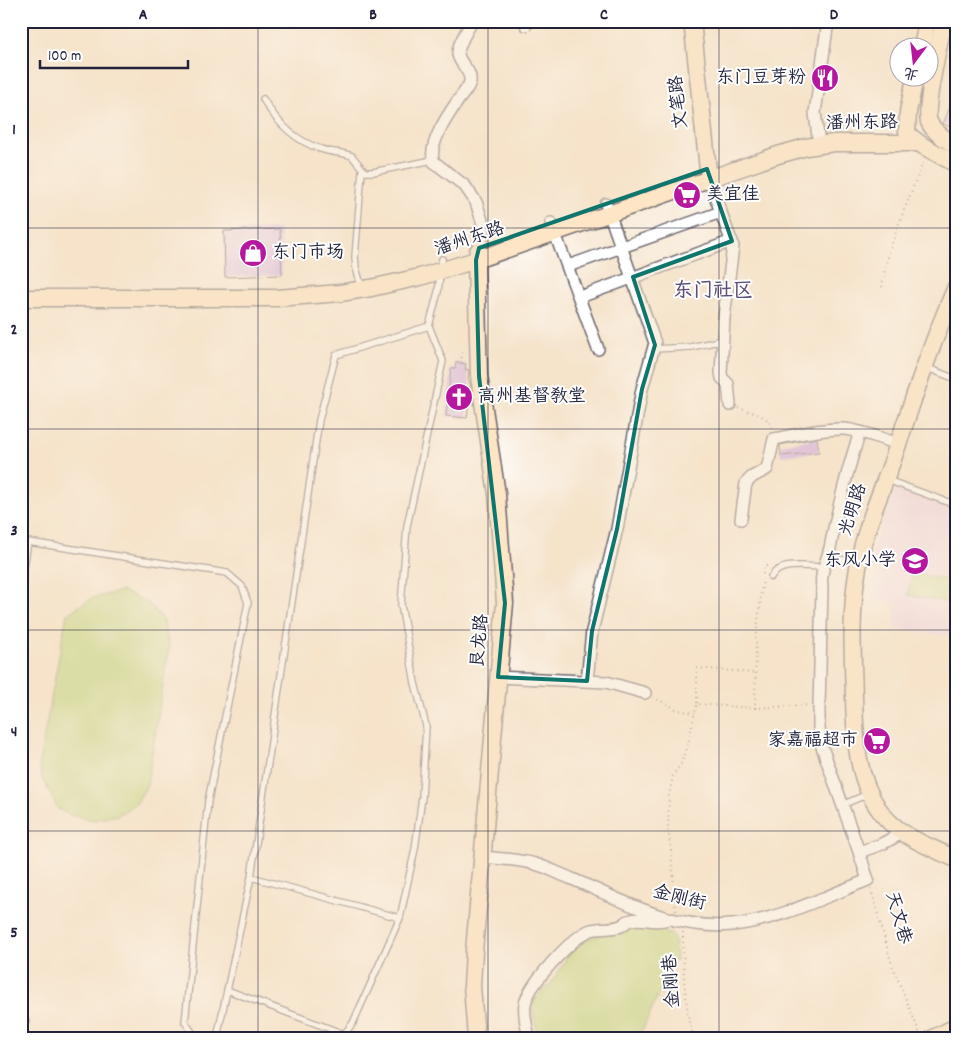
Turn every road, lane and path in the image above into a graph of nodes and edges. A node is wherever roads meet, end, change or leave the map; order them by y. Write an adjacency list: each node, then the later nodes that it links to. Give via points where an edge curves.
1 (472, 21): 14 (street, via 458,52 469,74 469,84 448,115 432,151)
2 (692, 21): 17 (street, 文笔路)
3 (744, 21): 4 (street)
4 (762, 21)
5 (828, 21): 11 (street, via 815,113)
6 (928, 21): 8 (street)
7 (944, 21): 13 (street, via 928,115 932,127)
8 (924, 38)
9 (913, 88): 12 (street, via 908,112)
10 (263, 99): 16 (lane, via 272,114 298,139 321,149 352,156)
11 (818, 140): 12 (street, 潘州东路); 17 (street, 潘州东路, via 778,155)
12 (918, 141): 15 (street); 28 (path)
13 (956, 146)
14 (433, 160): 16 (lane, via 368,173); 23 (street, via 466,186 476,202 484,227)
15 (956, 164)
16 (362, 171): 27 (lane, via 355,257)
17 (708, 174): 18 (street, 潘州东路); 19 (street)
18 (608, 209): 20 (street, 潘州东路); 22 (street)
19 (721, 212): 21 (street); 22 (street)
20 (553, 228): 23 (street, 潘州东路); 25 (street)
21 (732, 241): 26 (street); 34 (street)
22 (622, 248): 25 (street); 26 (street)
23 (477, 254): 24 (street, 潘州东路); 54 (street, 艮龙路, via 480,376 497,494 505,603)
24 (442, 265): 27 (street, 潘州东路); 33 (lane)
25 (568, 266): 31 (street)
26 (633, 277): 31 (street); 36 (street)
27 (361, 284): 30 (street, 潘州东路, via 281,288); 32 (street, 潘州东路, via 315,296 277,298)
28 (882, 287)
29 (956, 288): 39 (street, 光明路)
30 (21, 290)
31 (580, 297): 35 (street)
32 (21, 298)
33 (429, 326): 67 (lane, via 336,355 318,429); 69 (lane, via 443,361 407,526 401,605 426,726 415,849)
34 (723, 340): 36 (lane, via 691,347); 41 (street, via 721,376 728,384)
35 (598, 349)
36 (654, 349): 55 (street, via 642,389 617,529 593,626)
37 (462, 352): 38 (path)
38 (461, 363)
39 (925, 367): 40 (lane); 44 (street, 光明路)
40 (956, 378)
41 (730, 405): 43 (path, via 768,420)
42 (860, 432): 43 (street, via 837,429); 44 (street); 48 (street, 天文巷, via 841,493)
43 (774, 439): 47 (street, via 767,469 746,483)
44 (898, 444): 45 (street, 光明路)
45 (885, 479): 46 (lane); 49 (street, 光明路)
46 (956, 505)
47 (741, 519)
48 (826, 562): 49 (lane); 50 (lane); 58 (street, 天文巷, via 820,578)
49 (859, 563): 61 (street, 光明路, via 852,629 854,712 863,778)
50 (786, 567): 51 (lane); 53 (path, via 764,566)
51 (770, 577)
52 (21, 588): 76 (lane, via 28,542 227,573 242,586 248,604 208,801 185,1022)
53 (754, 673): 57 (path, 金刚巷, via 697,668); 59 (path)
54 (498, 677): 55 (street); 65 (street, 艮龙路)
55 (587, 681): 56 (street, via 606,682)
56 (645, 693): 60 (path, via 678,710)
57 (697, 704): 59 (path); 60 (path, 金刚巷)
58 (819, 705): 59 (path); 62 (street, 天文巷, via 821,744)
59 (755, 708)
60 (695, 713): 70 (path, 金刚巷, via 688,743 681,764 673,775 668,796)
61 (870, 793): 62 (lane); 63 (street, 光明路, via 878,809)
62 (842, 805): 64 (street, 天文巷)
63 (902, 833): 64 (street); 66 (street, 光明路)
64 (859, 852): 68 (street, 天文巷)
65 (483, 857): 70 (street, 金刚街, via 536,864 649,912); 78 (street, 艮龙路, via 474,951)
66 (956, 859)
67 (251, 877): 69 (lane); 71 (lane)
68 (868, 880): 70 (street, 金刚街, via 780,914 745,923 718,926); 81 (path, 天文巷, via 892,965)
69 (400, 918): 75 (lane, via 353,1023)
70 (677, 920): 79 (street, via 628,920 620,926 592,930 575,939 540,978 528,997 524,1010); 80 (path, 金刚巷, via 689,1022)
71 (227, 990): 75 (lane); 77 (lane)
72 (26, 1021): 74 (lane)
73 (956, 1027): 82 (street)
74 (21, 1030)
75 (343, 1036)
76 (196, 1038)
77 (218, 1038)
78 (476, 1038)
79 (529, 1038)
80 (694, 1038)
81 (921, 1038)
82 (934, 1038)

